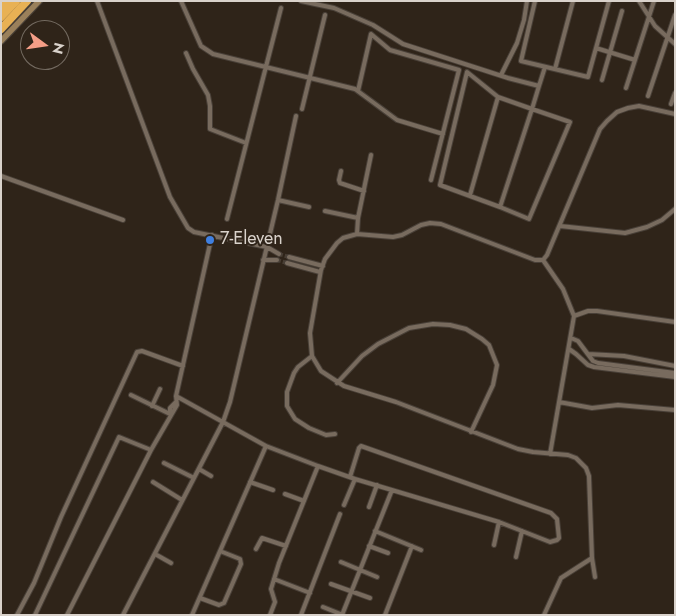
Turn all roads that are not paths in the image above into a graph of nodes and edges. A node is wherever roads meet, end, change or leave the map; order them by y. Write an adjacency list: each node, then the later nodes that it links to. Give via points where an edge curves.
1 (7, 1): 14 (highway)
2 (16, 1): 19 (highway)
3 (27, 1): 21 (highway)
4 (39, 1): 23 (main road)
5 (97, 1): 64 (street, via 170,196 190,231)
6 (181, 1): 29 (street, via 200,46 214,54)
7 (301, 1): 32 (street, via 334,8 373,25 403,44)
8 (527, 1): 32 (street, via 517,43)
9 (535, 1): 30 (street, via 521,61)
10 (572, 1): 31 (street)
11 (609, 1): 25 (street)
12 (639, 1): 20 (street)
13 (654, 1): 20 (street)
14 (1, 8)
15 (281, 8): 29 (street)
16 (622, 11): 27 (street)
17 (325, 15): 33 (street)
18 (675, 15): 22 (street)
19 (1, 17)
20 (649, 17): 22 (street); 28 (street)
21 (1, 29)
22 (667, 38): 24 (street); 39 (street)
23 (1, 41)
24 (675, 44)
25 (596, 48): 27 (street); 31 (street, via 588,76)
26 (186, 53): 47 (street, via 208,95 210,129)
27 (610, 53): 28 (street); 34 (street)
28 (635, 60): 36 (street)
29 (266, 67): 33 (street); 47 (street)
30 (545, 67): 31 (street); 35 (street)
31 (555, 69)
32 (501, 75): 35 (street)
33 (309, 77): 37 (street); 42 (street)
34 (602, 80)
35 (539, 86): 43 (street)
36 (626, 88)
37 (358, 91): 46 (street, via 397,120); 46 (street, via 371,34 390,50 459,70)
38 (675, 93): 41 (street)
39 (648, 96)
40 (498, 97): 43 (street); 53 (street); 53 (street, via 467,72 440,185)
41 (671, 104)
42 (302, 109)
43 (532, 109): 56 (street); 56 (street, via 570,122 529,220)
44 (675, 114): 62 (street, via 639,106 617,112 607,121 600,129)
45 (296, 116): 54 (street)
46 (443, 134): 51 (street)
47 (246, 143): 60 (street)
48 (371, 155): 52 (street)
49 (341, 171): 52 (street, via 339,182)
50 (1, 176): 61 (street)
51 (431, 180)
52 (364, 191): 59 (street)
53 (470, 195): 56 (street)
54 (278, 200): 55 (street); 65 (street)
55 (309, 207)
56 (500, 207)
57 (675, 209): 62 (street, via 662,220 625,233)
58 (325, 211): 59 (street)
59 (358, 218): 63 (street)
60 (227, 219)
61 (122, 220)
62 (560, 226): 70 (street)
63 (357, 234): 70 (street, via 393,237 421,225 440,224 535,260); 72 (street, via 342,238)
64 (212, 235): 65 (street); 81 (street)
65 (267, 247): 66 (street); 68 (street)
66 (280, 254)
67 (289, 256): 72 (street)
68 (263, 260): 69 (street); 94 (street)
69 (277, 260)
70 (543, 260): 74 (street, via 563,289)
71 (287, 262): 73 (street)
72 (322, 266): 73 (street)
73 (320, 272): 79 (street, via 310,333)
74 (574, 316): 75 (street, via 597,311); 76 (street)
75 (675, 322)
76 (570, 338): 77 (street); 78 (street, via 578,341)
77 (568, 349): 85 (street, via 594,367); 90 (street)
78 (588, 354): 80 (street); 83 (street, via 598,363)
79 (312, 356): 86 (street, via 321,371); 96 (street, via 294,372 287,392 287,406 295,419 309,428 326,435)
80 (639, 359): 82 (street); 83 (street)
81 (183, 366): 89 (street); 144 (street, via 137,352)
82 (675, 366)
83 (637, 368): 84 (street)
84 (675, 373)
85 (675, 377)
86 (337, 382): 95 (street); 95 (street, via 362,356 409,328 433,324 466,329 489,346 497,366 493,385)
87 (160, 389): 91 (street)
88 (132, 396): 91 (street)
89 (176, 396): 93 (street, via 176,405); 94 (street)
90 (559, 402): 92 (street, via 592,408 618,406); 99 (street)
91 (152, 406): 93 (street)
92 (675, 410)
93 (170, 414): 98 (street)
94 (223, 422): 97 (street); 102 (street)
95 (471, 432): 99 (street, via 518,449)
96 (335, 434)
97 (266, 446): 101 (street); 108 (street)
98 (151, 450): 145 (street, via 119,437); 146 (street)
99 (550, 454): 131 (street, via 576,458 586,468)
100 (164, 464): 105 (street)
101 (318, 466): 104 (street); 114 (street)
102 (199, 469): 103 (street); 105 (street)
103 (212, 476)
104 (350, 477): 106 (street); 119 (street, via 361,446 551,513 557,519 558,538 555,541)
105 (194, 478): 113 (street)
106 (355, 478): 109 (street); 115 (street)
107 (153, 482): 113 (street)
108 (250, 482): 110 (street); 127 (street)
109 (377, 485): 111 (street); 116 (street)
110 (273, 490)
111 (392, 490): 118 (street); 120 (street)
112 (285, 494): 114 (street)
113 (182, 500): 129 (street)
114 (304, 502): 122 (street)
115 (344, 505)
116 (369, 507)
117 (340, 514): 140 (street)
118 (499, 522): 119 (street); 121 (street)
119 (522, 531): 130 (street)
120 (375, 532): 123 (street); 124 (street)
121 (494, 545)
122 (286, 546): 125 (street, via 262,538); 137 (street)
123 (369, 546): 128 (street); 134 (street)
124 (412, 546): 126 (street); 152 (street)
125 (256, 549)
126 (421, 550)
127 (220, 551): 141 (street); 141 (street, via 242,562 222,605)
128 (388, 553)
129 (155, 554): 133 (street); 147 (street)
130 (516, 557)
131 (592, 558): 136 (street); 153 (street, via 561,578)
132 (341, 562): 134 (street)
133 (171, 563)
134 (360, 570): 135 (street); 139 (street)
135 (377, 577)
136 (595, 577)
137 (274, 579): 140 (street); 149 (street, via 271,592 275,602)
138 (331, 584): 139 (street)
139 (351, 591): 142 (street); 151 (street)
140 (310, 593): 150 (street)
141 (200, 598): 148 (street)
142 (370, 598)
143 (323, 607): 151 (street)
144 (17, 615)
145 (36, 615)
146 (67, 615)
147 (122, 615)
148 (192, 615)
149 (270, 615)
150 (301, 615)
151 (342, 615)
152 (385, 615)
153 (544, 615)

